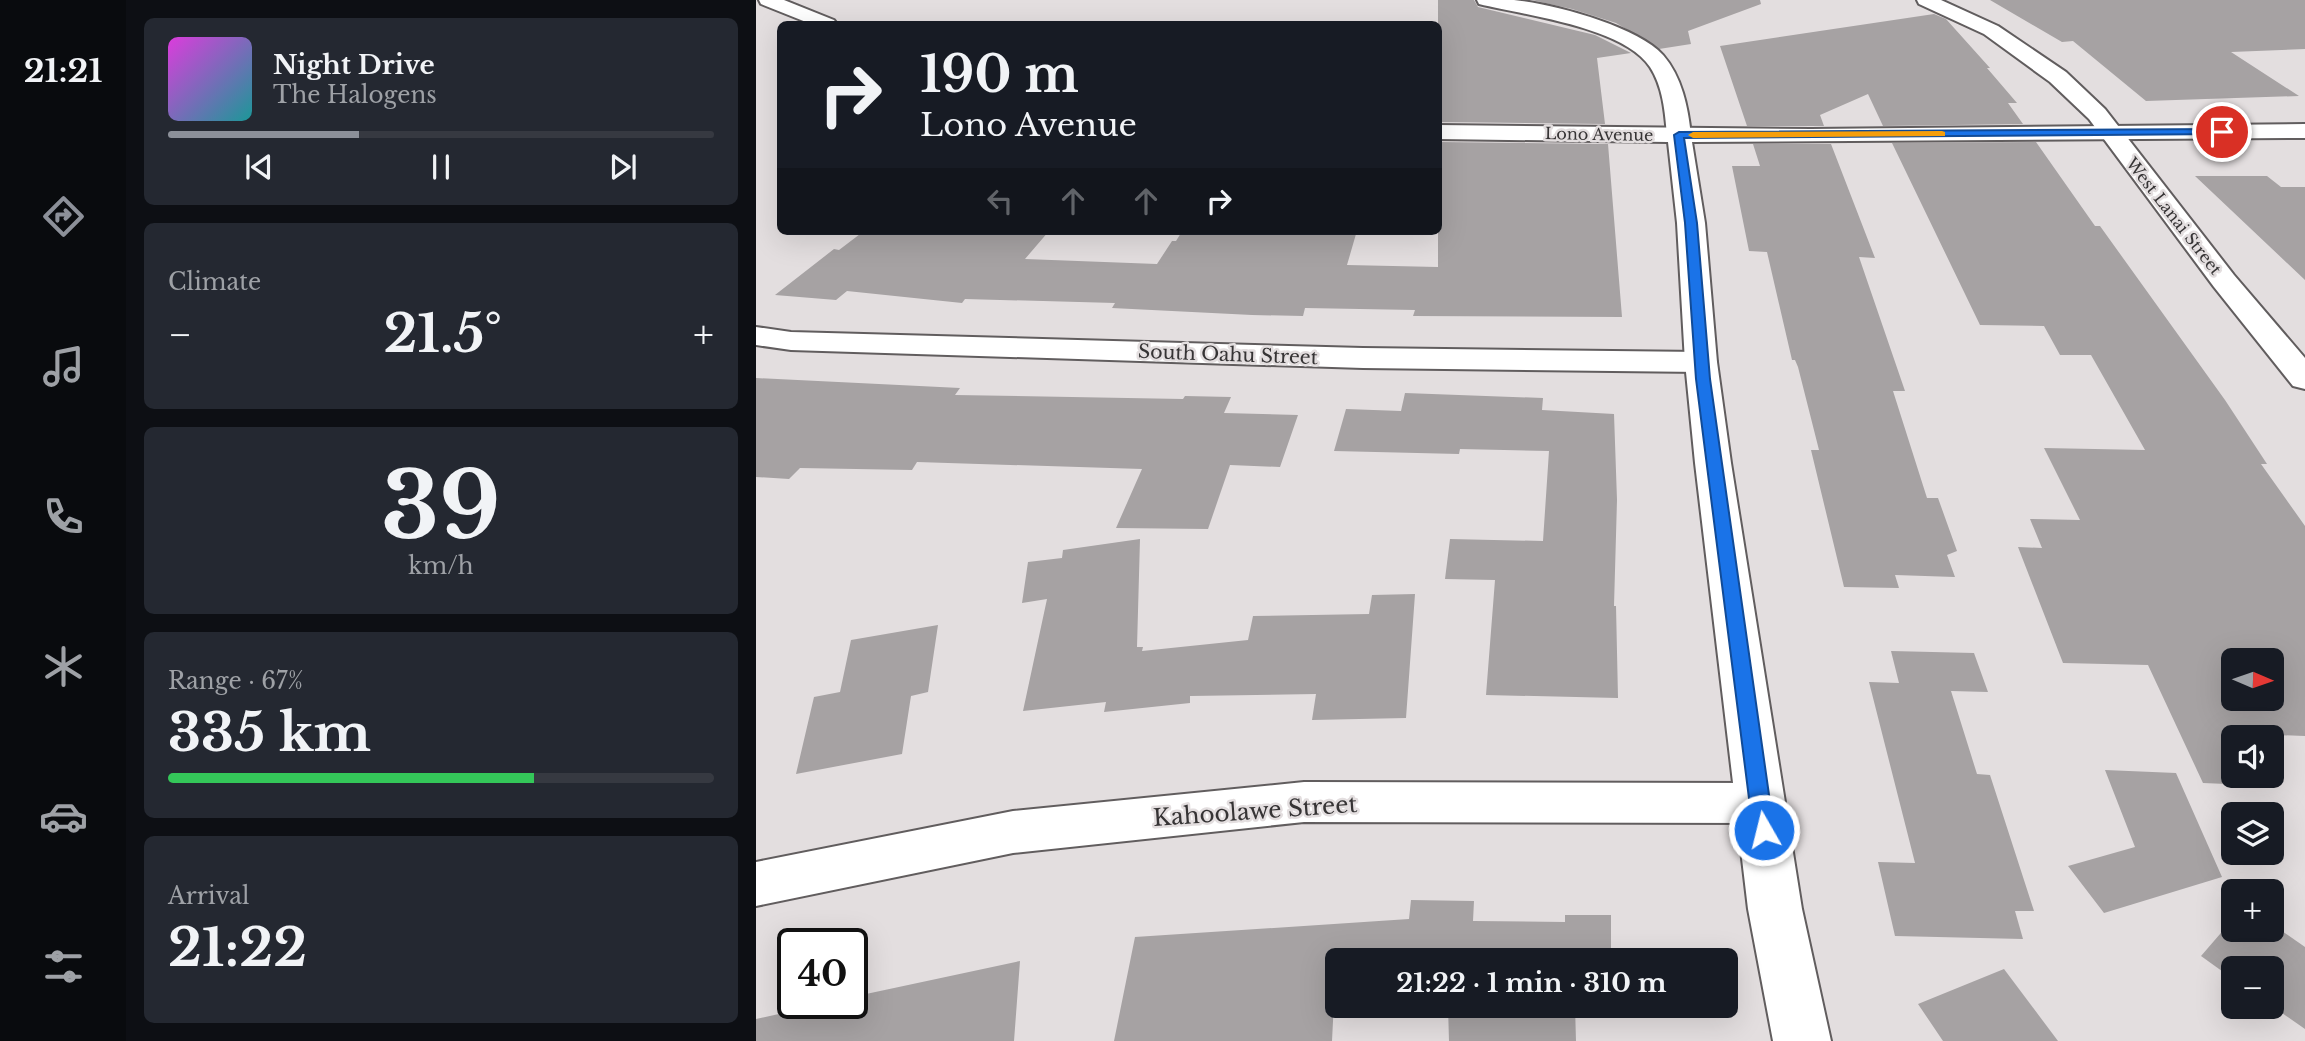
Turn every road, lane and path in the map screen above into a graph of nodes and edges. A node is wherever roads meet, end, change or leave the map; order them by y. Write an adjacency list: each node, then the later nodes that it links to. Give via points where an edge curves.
1 (768, 0): 4 (street)
2 (1486, 0): 8 (street, via 1602,28 1636,44 1654,58 1670,86)
3 (1926, 0): 7 (street, West Lanai Street, via 1991,30 2058,77 2097,114)
4 (820, 21)
5 (2305, 131): 7 (street, Lono Avenue)
6 (1442, 132): 8 (street, Lono Avenue)
7 (2109, 133): 8 (street, Lono Avenue); 11 (street, West Lanai Street)
8 (1679, 135): 10 (street)
9 (756, 336): 10 (street, South Oahu Street, via 792,341 1335,357)
10 (1701, 362): 12 (street)
11 (2304, 378)
12 (1760, 803): 13 (street, Kahoolawe Street, via 1304,802 1013,832); 14 (street, via 1775,909)
13 (756, 884)
14 (1802, 1041)

